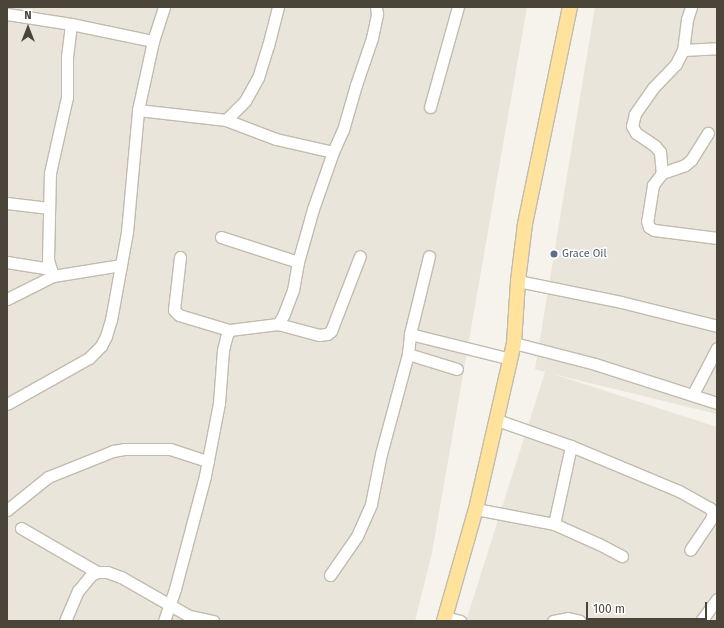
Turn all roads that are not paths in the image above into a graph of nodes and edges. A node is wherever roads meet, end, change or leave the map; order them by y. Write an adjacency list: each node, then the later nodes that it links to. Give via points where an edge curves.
1 (164, 7): 9 (street)
2 (278, 7): 14 (street, via 258,78 245,101)
3 (376, 7): 16 (street, via 372,38 343,130)
4 (458, 7): 12 (street)
5 (570, 7): 29 (main road, via 534,172)
6 (691, 7): 11 (street, via 687,18)
7 (7, 14): 8 (street)
8 (71, 24): 9 (street); 19 (street, via 67,57 67,97 51,167)
9 (153, 41): 13 (street)
10 (717, 48): 11 (street)
11 (684, 50): 17 (street, via 676,64 653,88 635,114 632,123 636,133 658,150)
12 (430, 107)
13 (138, 110): 14 (street); 27 (street, via 128,228)
14 (226, 120): 16 (street, via 276,139)
15 (708, 133): 17 (street, via 691,160 685,165)
16 (333, 152): 26 (street)
17 (662, 173): 21 (street, via 653,185 647,221 649,227 654,230)
18 (7, 203): 19 (street)
19 (49, 208): 28 (street, via 48,260)
20 (221, 237): 26 (street)
21 (717, 238)
22 (360, 256): 31 (street, via 331,331 319,335)
23 (429, 256): 34 (street)
24 (180, 257): 33 (street, via 174,310 180,315)
25 (7, 262): 28 (street)
26 (298, 262): 31 (street, via 289,305)
27 (121, 265): 28 (street); 42 (street, via 111,320 101,346 89,358)
28 (52, 273): 30 (street)
29 (518, 281): 32 (street, via 621,302); 35 (main road)
30 (7, 299)
31 (278, 324): 33 (street)
32 (717, 326)
33 (229, 330): 45 (street)
34 (410, 334): 37 (street); 38 (street)
35 (514, 343): 38 (main road); 40 (street)
36 (717, 348): 40 (street)
37 (408, 354): 39 (street); 53 (street, via 380,454 371,504 357,536)
38 (510, 359): 43 (main road)
39 (457, 369)
40 (693, 394): 41 (street)
41 (717, 403)
42 (7, 404)
43 (497, 420): 44 (street); 46 (main road)
44 (571, 446): 48 (street); 50 (street, via 679,491 710,508 713,513 711,519)
45 (208, 461): 47 (street, via 170,449 113,452 48,477); 55 (street)
46 (476, 509): 48 (street); 56 (main road)
47 (7, 510)
48 (554, 524): 51 (street)
49 (21, 528): 52 (street)
50 (690, 550)
51 (622, 556)
52 (97, 572): 55 (street, via 107,572 121,577); 57 (street, via 91,575 78,591)
53 (330, 575)
54 (717, 598): 63 (street)
55 (170, 607): 58 (street); 59 (street, via 189,616)
56 (444, 619): 60 (street)
57 (65, 621)
58 (164, 621)
59 (213, 621)
60 (460, 621)
61 (553, 621): 62 (street, via 572,618)
62 (580, 621)
63 (700, 621)

